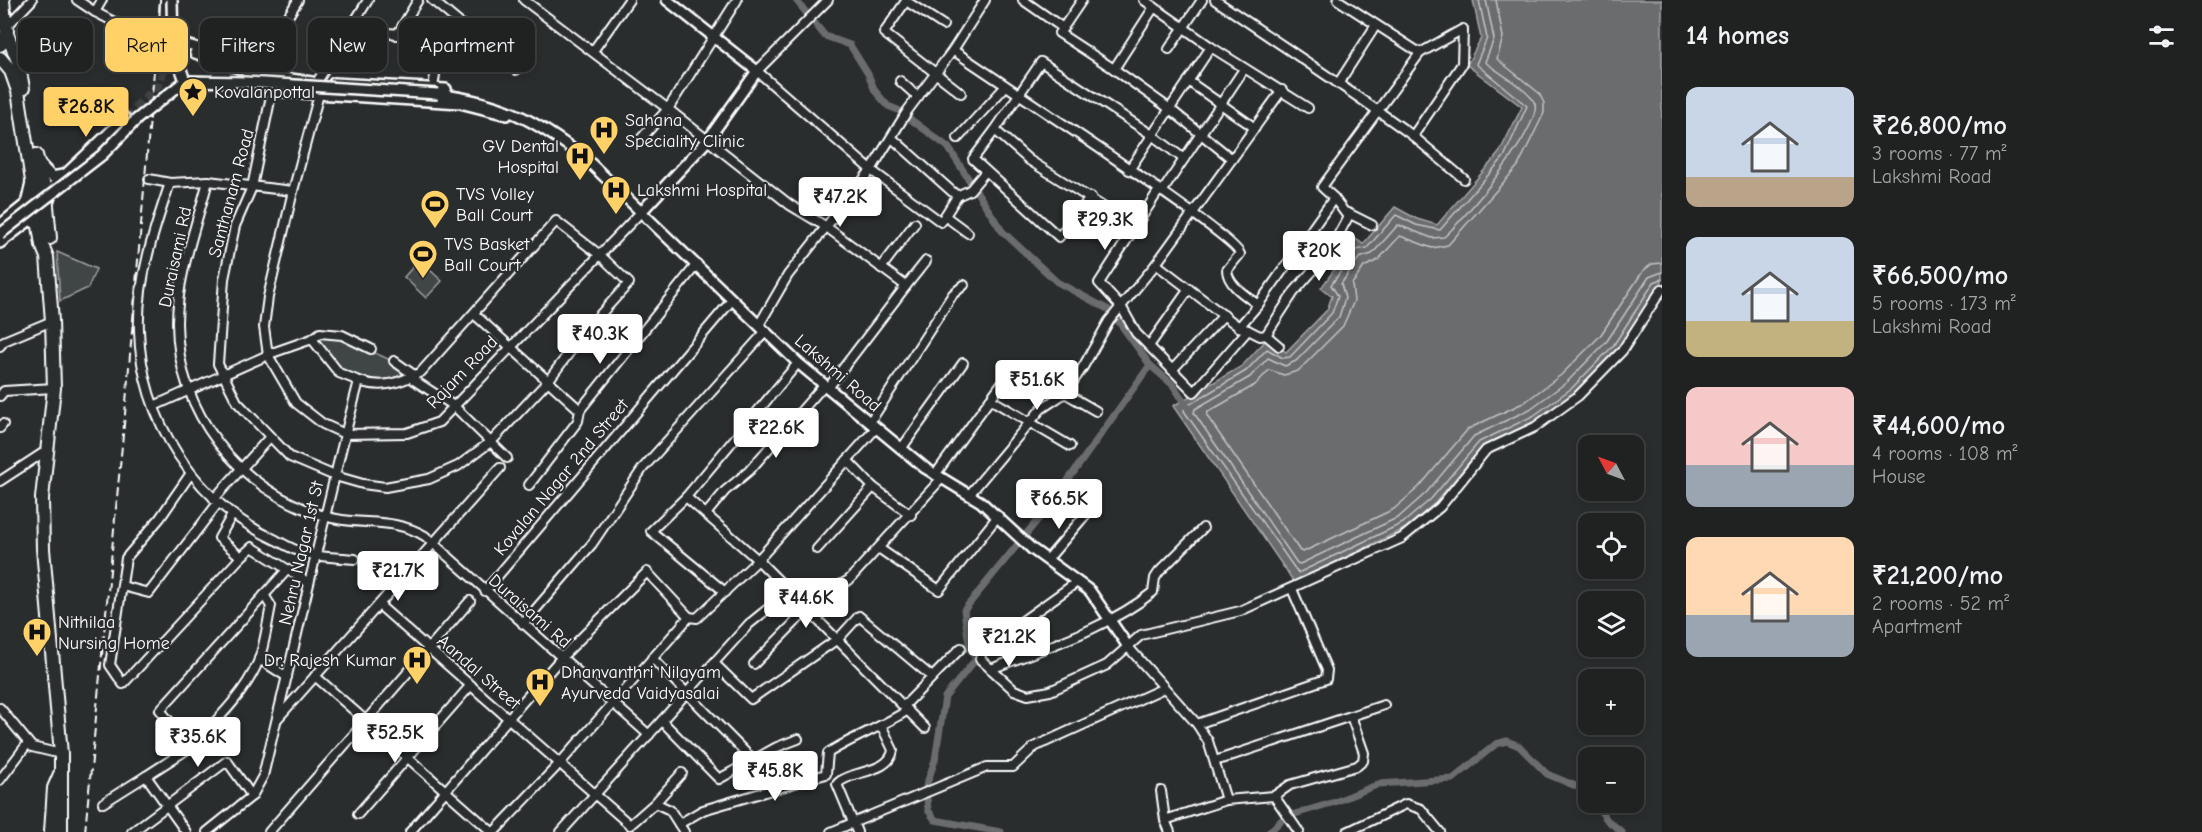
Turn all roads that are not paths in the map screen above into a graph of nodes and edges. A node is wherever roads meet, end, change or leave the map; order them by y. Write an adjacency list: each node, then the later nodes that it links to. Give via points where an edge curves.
1 (3, 0): 34 (main road)
2 (32, 0): 34 (street)
3 (77, 0): 25 (street)
4 (102, 0): 25 (street)
5 (165, 0): 39 (street, via 164,33 172,40)
6 (172, 0): 53 (street, bridge, via 173,46)
7 (298, 0): 27 (street)
8 (368, 0): 28 (street)
9 (418, 0): 36 (street)
10 (432, 0): 29 (street)
11 (524, 0): 42 (street)
12 (629, 0): 42 (street)
13 (667, 0): 37 (street)
14 (736, 0): 37 (street)
15 (828, 0): 51 (street)
16 (1023, 0): 32 (street)
17 (1082, 0): 32 (street)
18 (1144, 0): 24 (street)
19 (1202, 0): 33 (street)
20 (1215, 0): 57 (street)
21 (1339, 0): 31 (street)
22 (906, 1): 30 (street); 52 (street, via 884,33)
23 (984, 1): 41 (street)
24 (1154, 7): 33 (street); 47 (street)
25 (95, 12): 26 (street)
26 (107, 18)
27 (287, 18)
28 (358, 18)
29 (454, 18)
30 (943, 25)
31 (1376, 25): 44 (street); 57 (street)
32 (1064, 27): 47 (street, via 1059,33)
33 (1183, 27): 38 (street); 40 (street)
34 (4, 29): 84 (main road, via 18,61)
35 (387, 34): 36 (street)
36 (397, 35): 61 (street, via 441,36)
37 (712, 36): 51 (street); 68 (street)
38 (1211, 47): 48 (street); 55 (street)
39 (200, 48)
40 (1169, 49)
41 (953, 50): 52 (street); 58 (street)
42 (594, 51): 68 (street)
43 (195, 53): 45 (street, Lakshmi Road)
44 (1420, 53): 70 (street); 77 (street, via 1463,29 1462,64)
45 (200, 55)
46 (0, 58): 89 (main road, via 11,71 18,91)
47 (1114, 69): 69 (street)
48 (1244, 69): 59 (street); 66 (street)
49 (250, 72): 56 (street, Lakshmi Road); 60 (street, Lakshmi Road, via 253,90)
50 (323, 72): 56 (street)
51 (757, 72): 80 (street, Rajam Road); 85 (street)
52 (935, 74): 62 (street); 65 (street)
53 (185, 81): 61 (street, bridge); 112 (street, bridge, via 144,113 102,155)
54 (900, 81): 65 (street)
55 (1188, 81): 66 (street); 69 (street)
56 (317, 82): 61 (street, Lakshmi Road)
57 (1338, 84): 70 (street)
58 (1005, 87): 64 (street); 79 (street)
59 (1281, 90): 67 (street); 73 (street)
60 (272, 91): 63 (street, Lakshmi Road); 94 (street, Santhanam Road)
61 (435, 91): 72 (street, Lakshmi Road, via 478,99)
62 (961, 93)
63 (319, 94): 72 (street, Lakshmi Road, via 460,103); 95 (street, Rajam Road)
64 (1019, 95): 74 (street); 75 (street, via 1041,62); 86 (street)
65 (918, 97): 78 (street)
66 (1220, 104): 73 (street); 76 (street)
67 (1308, 108)
68 (668, 109): 80 (street); 81 (street)
69 (1170, 109): 75 (street); 76 (street)
70 (1377, 111): 77 (street); 99 (street, via 1322,187)
71 (125, 118): 88 (street)
72 (527, 119): 101 (street, Lakshmi Road, via 586,159)
73 (1255, 128): 83 (street)
74 (995, 130): 87 (street, via 972,159); 98 (street, via 1029,160)
75 (1152, 135): 82 (street); 86 (street)
76 (1201, 135): 82 (street); 83 (street)
77 (1413, 136): 91 (street)
78 (892, 138): 85 (street); 97 (street)
79 (958, 138)
80 (707, 141): 101 (street, Rajam Road); 109 (street, via 790,205)
81 (638, 142)
82 (1184, 159): 96 (street)
83 (1232, 159): 102 (street)
84 (38, 162): 88 (street, via 52,177); 100 (main road)
85 (871, 170): 104 (street, via 941,222); 109 (street)
86 (1129, 170): 96 (street)
87 (986, 171): 97 (street, via 970,190); 98 (street, via 1059,237)
88 (63, 175): 100 (street, via 50,189)
89 (33, 179): 105 (main road); 107 (street, via 26,204)
90 (149, 179): 93 (street)
91 (1464, 179)
92 (208, 181): 93 (street); 94 (street); 152 (street, Duraisami Rd, via 181,285 177,323)
93 (170, 183): 156 (street, via 153,233 139,328 141,355)
94 (252, 187): 95 (street); 145 (street, Santhanam Road, via 235,226 224,279 218,364)
95 (292, 190): 140 (street, Rajam Road, via 264,327)
96 (1161, 191): 102 (street); 110 (street)
97 (958, 195): 104 (street)
98 (1091, 197): 110 (street)
99 (1334, 198): 103 (street); 125 (street)
100 (47, 203): 105 (street); 115 (main road)
101 (642, 211): 114 (street, Rajam Road); 117 (street, Lakshmi Road)
102 (1193, 213): 118 (street); 125 (street, via 1239,250 1227,275)
103 (1348, 213): 108 (street); 133 (street, via 1329,252 1293,292)
104 (945, 216): 111 (street)
105 (36, 220): 113 (street); 115 (main road)
106 (915, 223): 119 (street)
107 (0, 225)
108 (1372, 225)
109 (825, 226): 119 (street); 131 (street, via 788,275)
110 (1135, 227): 126 (street, via 1099,283)
111 (968, 233)
112 (0, 234)
113 (0, 243)
114 (601, 256): 127 (street, via 555,221); 138 (street, Rajam Road); 149 (street, Santhanam Road, via 629,283 587,329)
115 (47, 257): 129 (main road)
116 (926, 261): 121 (street)
117 (696, 264): 124 (street, Lakshmi Road); 158 (street)
118 (1156, 264): 122 (street); 126 (street)
119 (881, 268): 121 (street)
120 (964, 285): 161 (street, via 953,294)
121 (906, 286): 150 (street)
122 (1189, 289): 128 (street); 136 (street)
123 (1662, 289): 200 (street, via 1622,351 1578,396 1535,427 1486,450 1440,507 1402,538)
124 (732, 300): 131 (street, Lakshmi Road); 201 (street, Kovalan Nagar 2nd Street)
125 (1258, 304): 130 (street)
126 (1122, 308): 136 (street, via 1136,333); 153 (street, via 1109,321)
127 (474, 314): 138 (street); 146 (street, via 421,372)
128 (1224, 315): 130 (street); 144 (street)
129 (52, 321): 135 (street); 151 (main road)
130 (1239, 327): 132 (street)
131 (763, 328): 142 (street, Lakshmi Road); 210 (street, via 643,468 592,544)
132 (1248, 330): 133 (street); 144 (street, via 1194,392)
133 (1266, 335): 137 (street)
134 (312, 339): 139 (street, via 320,333 342,335); 140 (street); 148 (street, via 339,373)
135 (0, 346)
136 (1149, 346): 144 (street)
137 (1279, 346)
138 (509, 347): 149 (street); 157 (street, Rajam Road)
139 (371, 349)
140 (269, 354): 145 (street); 162 (street, Rajam Road, via 296,403 323,424)
141 (394, 361): 146 (street, via 414,375)
142 (798, 363): 150 (street, Lakshmi Road); 179 (street)
143 (963, 363): 166 (street)
144 (1172, 370)
145 (223, 374): 152 (street); 163 (street, Santhanam Road, via 237,402)
146 (409, 377): 148 (street, via 396,384 373,386); 157 (street)
147 (1004, 380): 155 (street)
148 (359, 381): 162 (street, Nehru Nagar 1st St)
149 (548, 381): 158 (street); 164 (street, Santhanam Road)
150 (826, 386): 161 (street, Lakshmi Road); 182 (street)
151 (54, 388): 154 (street, via 4,391); 167 (main road)
152 (187, 391): 156 (street); 171 (street, Duraisami Rd, via 222,451)
153 (1065, 393): 159 (street); 160 (street)
154 (0, 396)
155 (990, 399): 160 (street); 174 (street)
156 (154, 406): 172 (street, via 180,460)
157 (454, 406): 162 (street, Rajam Road, via 439,422 407,433); 164 (street)
158 (580, 410): 176 (street, via 578,421)
159 (1096, 411)
160 (1030, 422): 165 (street); 178 (street)
161 (873, 425): 166 (street, Lakshmi Road); 169 (street)
162 (345, 434): 173 (street, Nehru Nagar 1st St)
163 (269, 438): 171 (street); 173 (street, Santhanam Road, via 290,457)
164 (492, 441): 168 (street); 173 (street, Santhanam Road, via 458,466 416,482 385,487)
165 (1070, 446)
166 (901, 449): 174 (street, Lakshmi Road)
167 (46, 451): 175 (street); 243 (main road, via 43,549)
168 (507, 458)
169 (847, 460): 177 (street); 194 (street)
170 (500, 468): 188 (street)
171 (240, 470): 180 (street); 186 (street, Duraisami Rd, via 288,501)
172 (191, 473): 180 (street); 199 (street, via 126,558)
173 (334, 476): 186 (street, Nehru Nagar 1st St)
174 (938, 476): 178 (street, Lakshmi Road); 184 (street)
175 (0, 481)
176 (529, 485)
177 (873, 487): 184 (street); 189 (street)
178 (969, 495): 185 (street, Lakshmi Road)
179 (686, 497): 182 (street); 203 (street, via 651,531)
180 (216, 501): 183 (street); 199 (street, via 149,593)
181 (1087, 513): 195 (street)
182 (705, 514): 194 (street)
183 (232, 515): 191 (street, via 266,536); 192 (street, via 219,538)
184 (910, 515): 190 (street)
185 (998, 516): 190 (street, via 939,590); 195 (street, Lakshmi Road)
186 (325, 517): 188 (street, Duraisami Rd, via 408,526); 191 (street, Nehru Nagar 1st St)
187 (1203, 528): 209 (street, via 1159,572 1154,592)
188 (433, 544): 201 (street, Duraisami Rd); 206 (street)
189 (817, 549)
190 (880, 549): 207 (street, via 849,580)
191 (316, 555): 193 (street); 198 (street, Nehru Nagar 1st St)
192 (241, 557): 196 (street, via 252,547); 199 (street, via 123,684 110,665)
193 (355, 559)
194 (758, 560): 202 (street); 203 (street)
195 (1047, 560): 197 (street, Lakshmi Road)
196 (287, 570): 198 (street); 204 (street)
197 (1077, 582): 209 (street, Lakshmi Road, via 1090,591); 220 (street, via 982,650 980,659)
198 (309, 583): 222 (street, Nehru Nagar 1st St)
199 (122, 586)
200 (1292, 589): 214 (street, via 1240,611 1141,635); 236 (street, via 1327,670 1326,679)
201 (484, 591): 210 (street, Duraisami Rd)
202 (790, 591): 207 (street); 218 (street, via 749,624)
203 (725, 592): 208 (street, via 697,618)
204 (264, 595): 217 (street, via 271,606); 242 (street, via 160,710)
205 (470, 600): 212 (street)
206 (379, 605): 212 (street, Aandal Street); 221 (street)
207 (808, 608): 211 (street); 219 (street)
208 (689, 617): 215 (street, via 647,572); 216 (street)
209 (1110, 620): 214 (street, Lakshmi Road); 220 (street)
210 (523, 624): 215 (street, Duraisami Rd)
211 (839, 638): 218 (street, via 751,699); 223 (street, via 859,616); 229 (street)
212 (428, 648): 224 (street, Aandal Street); 234 (street)
213 (961, 648): 223 (street)
214 (1129, 648): 220 (street, via 1091,674 1050,692 1028,695 1014,690); 225 (street)
215 (561, 658): 227 (street, Duraisami Rd); 232 (street)
216 (652, 658): 226 (street); 227 (street)
217 (259, 659): 222 (street); 242 (street, via 244,688)
218 (714, 663): 226 (street)
219 (754, 664)
220 (992, 669)
221 (315, 676): 233 (street); 234 (street)
222 (287, 677): 233 (street, Nehru Nagar 1st St)
223 (932, 677): 229 (street)
224 (471, 685): 232 (street, Aandal Street); 244 (street)
225 (1164, 688): 236 (street); 263 (street, via 1034,747 1013,767 987,767)
226 (687, 692): 235 (street); 245 (street)
227 (613, 703): 239 (street, Duraisami Rd); 247 (street)
228 (1384, 705): 231 (street)
229 (906, 708): 237 (street); 238 (street)
230 (1, 713): 241 (street)
231 (1352, 716): 246 (street); 256 (street, via 1363,761 1290,785)
232 (508, 717): 247 (street, Aandal Street); 252 (street)
233 (277, 719): 255 (street, Nehru Nagar 1st St, via 263,776)
234 (364, 719): 244 (street); 271 (street)
235 (662, 721): 239 (street); 245 (street, via 719,779)
236 (1197, 724): 246 (street)
237 (882, 727): 263 (street, via 893,750 890,758 837,784); 264 (street, via 828,753 826,774 703,810)
238 (925, 728)
239 (649, 735): 254 (street)
240 (798, 739): 245 (street)
241 (28, 742): 243 (street, via 32,747); 251 (street)
242 (191, 747): 250 (street)
243 (61, 754): 248 (main road)
244 (407, 758): 252 (street); 261 (street)
245 (753, 760)
246 (1215, 761): 257 (street)
247 (561, 762): 254 (street, Aandal Street); 273 (street)
248 (60, 773): 266 (main road, via 54,788); 267 (main road)
249 (682, 773): 259 (street)
250 (146, 776): 258 (street); 260 (street)
251 (0, 780)
252 (445, 792): 272 (street); 273 (street)
253 (1161, 792): 262 (street)
254 (596, 794): 259 (street, Aandal Street, via 630,825); 274 (street)
255 (252, 796): 260 (street, via 227,761); 270 (street, Nehru Nagar 1st St)
256 (1274, 796): 257 (street); 265 (street)
257 (1226, 800): 262 (street)
258 (103, 803)
259 (655, 803): 264 (street, via 670,810)
260 (169, 806): 268 (street); 269 (street)
261 (358, 814)
262 (1165, 820): 278 (street)
263 (853, 823): 276 (street); 277 (street)
264 (679, 824): 275 (street)
265 (1297, 830)
266 (51, 832)
267 (61, 832)
268 (132, 832)
269 (186, 832)
270 (207, 832)
271 (269, 832)
272 (410, 832)
273 (493, 832)
274 (561, 832)
275 (684, 832)
276 (831, 832)
277 (857, 832)
278 (1170, 832)
279 (1347, 832): 280 (street, via 1406,804 1421,809)
280 (1440, 832)

